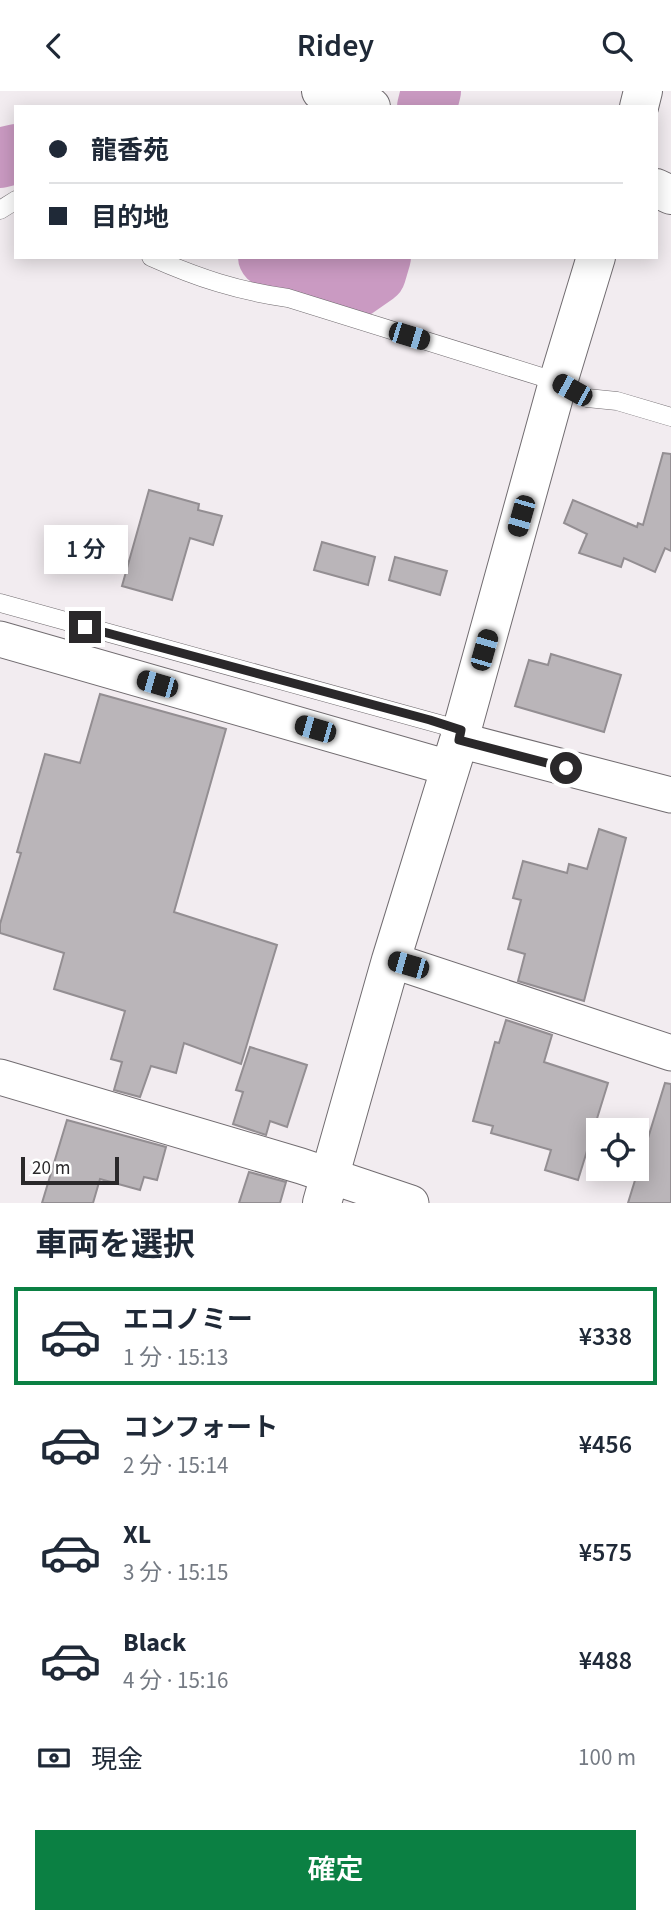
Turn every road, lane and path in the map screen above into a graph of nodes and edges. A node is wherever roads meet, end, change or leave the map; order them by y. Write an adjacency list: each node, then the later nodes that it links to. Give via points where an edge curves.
1 (321, 91): 2 (street)
2 (365, 105)
3 (155, 259): 5 (lane, via 243,291 288,298)
4 (595, 259): 5 (street)
5 (558, 382): 6 (lane, via 587,398 617,401); 9 (street)
6 (671, 417)
7 (0, 603): 9 (lane)
8 (0, 639): 9 (street)
9 (456, 746): 10 (street); 11 (street)
10 (671, 795)
11 (391, 960): 12 (street); 14 (street)
12 (671, 1053)
13 (0, 1077): 14 (street)
14 (326, 1189): 15 (street)
15 (411, 1203)

